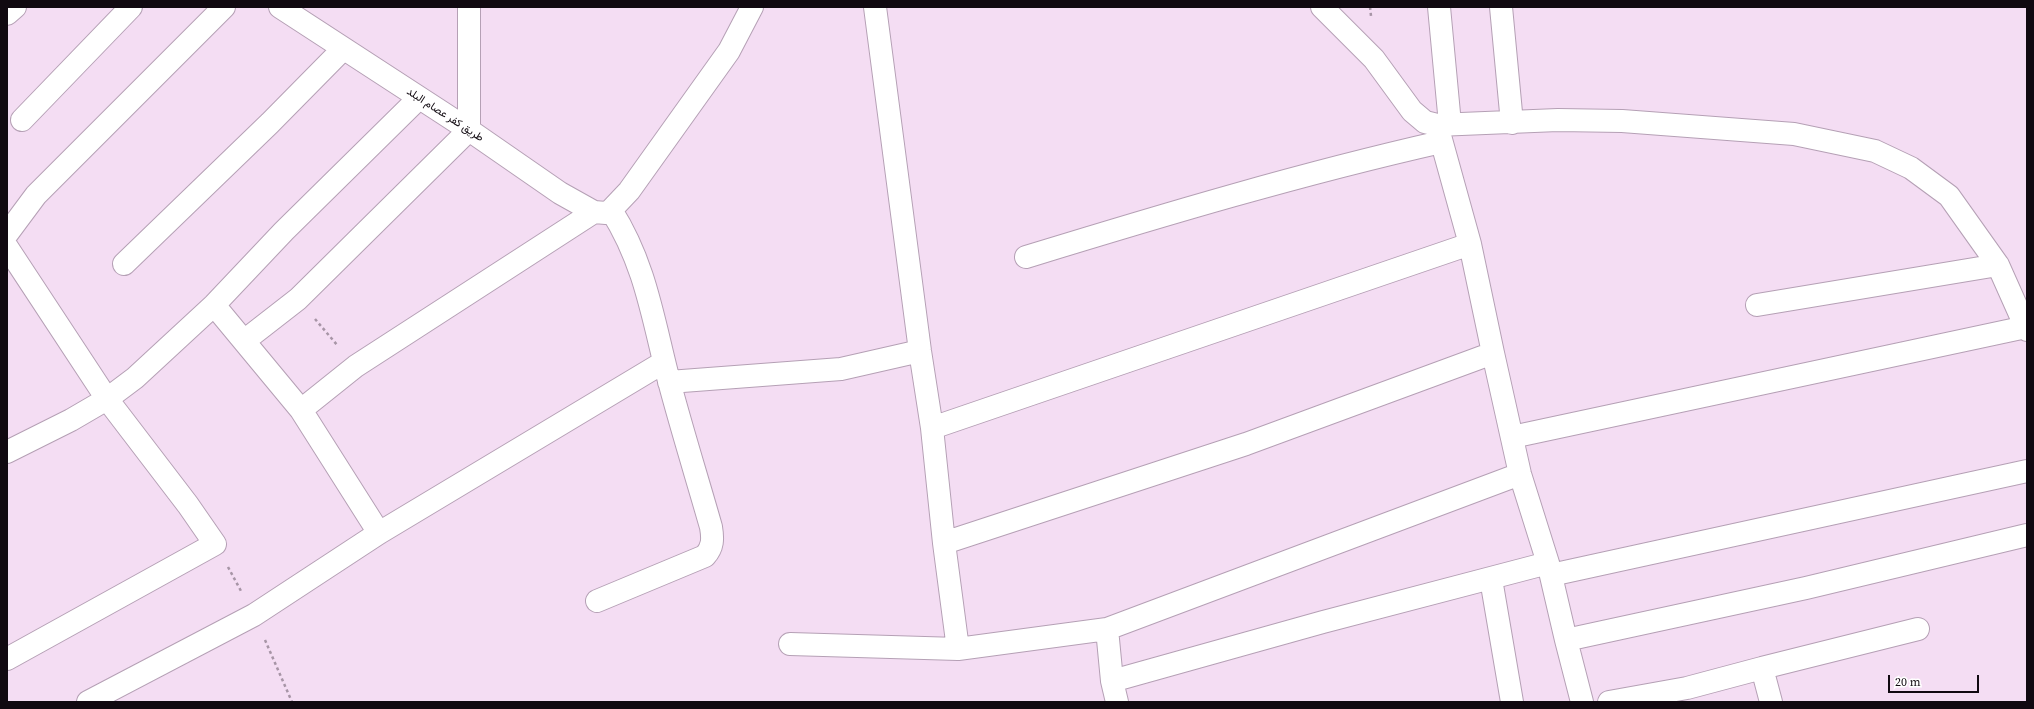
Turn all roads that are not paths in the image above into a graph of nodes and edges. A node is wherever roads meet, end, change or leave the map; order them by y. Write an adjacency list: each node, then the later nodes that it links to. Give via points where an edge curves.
1 (15, 7): 11 (street)
2 (131, 7): 14 (street)
3 (224, 7): 19 (street, via 36,195)
4 (280, 7): 12 (street, طريق كفر عصام البلد)
5 (469, 7): 16 (street)
6 (752, 7): 18 (street, via 729,51 687,112 629,190)
7 (875, 7): 29 (street)
8 (1322, 7): 17 (street, via 1374,59 1412,112)
9 (1439, 7): 17 (street)
10 (1501, 7): 15 (street)
11 (7, 14)
12 (343, 48): 13 (street, طريق كفر عصام البلد); 23 (street, via 270,123)
13 (419, 98): 16 (street, طريق كفر عصام البلد); 25 (street, via 284,231)
14 (22, 120)
15 (1512, 123): 17 (street); 24 (street, via 1558,120 1622,121 1794,134 1875,150 1911,168 1949,196)
16 (469, 130): 18 (street, طريق كفر عصام البلد, via 560,193); 28 (street, via 298,299)
17 (1442, 130): 20 (street); 22 (street, via 1348,163 1216,199)
18 (603, 211): 31 (street, via 623,230 642,271); 33 (street, via 356,366)
19 (7, 234)
20 (1470, 244): 30 (street); 34 (street)
21 (7, 247): 32 (street)
22 (1026, 257)
23 (124, 264)
24 (1998, 265): 26 (street); 27 (street)
25 (214, 305): 28 (street); 32 (street, via 135,378)
26 (1757, 305)
27 (2026, 329): 35 (street)
28 (244, 341): 33 (street)
29 (920, 351): 31 (street, via 841,369); 34 (street)
30 (1492, 353): 35 (street); 41 (street, via 1246,444)
31 (667, 372): 39 (street); 44 (street, via 711,527 713,539 710,550 705,556)
32 (107, 399): 36 (street); 50 (street, via 215,544)
33 (300, 410): 39 (street)
34 (932, 428): 41 (street)
35 (1512, 437): 38 (street)
36 (7, 452)
37 (2027, 471): 42 (street)
38 (1520, 474): 42 (street); 45 (street)
39 (379, 532): 53 (street, via 254,615)
40 (2027, 535): 47 (street, via 1814,586)
41 (944, 543): 49 (street)
42 (1550, 569): 43 (street); 47 (street)
43 (1491, 579): 52 (street, via 1323,622); 55 (street)
44 (597, 601)
45 (1107, 629): 49 (street); 52 (street)
46 (1918, 629): 51 (street)
47 (1566, 640): 56 (street)
48 (790, 644): 49 (street)
49 (958, 649)
50 (7, 659)
51 (1762, 668): 57 (street, via 1686,688); 58 (street)
52 (1112, 681): 54 (street)
53 (88, 702)
54 (1117, 702)
55 (1512, 702)
56 (1582, 702)
57 (1610, 702)
58 (1770, 702)

